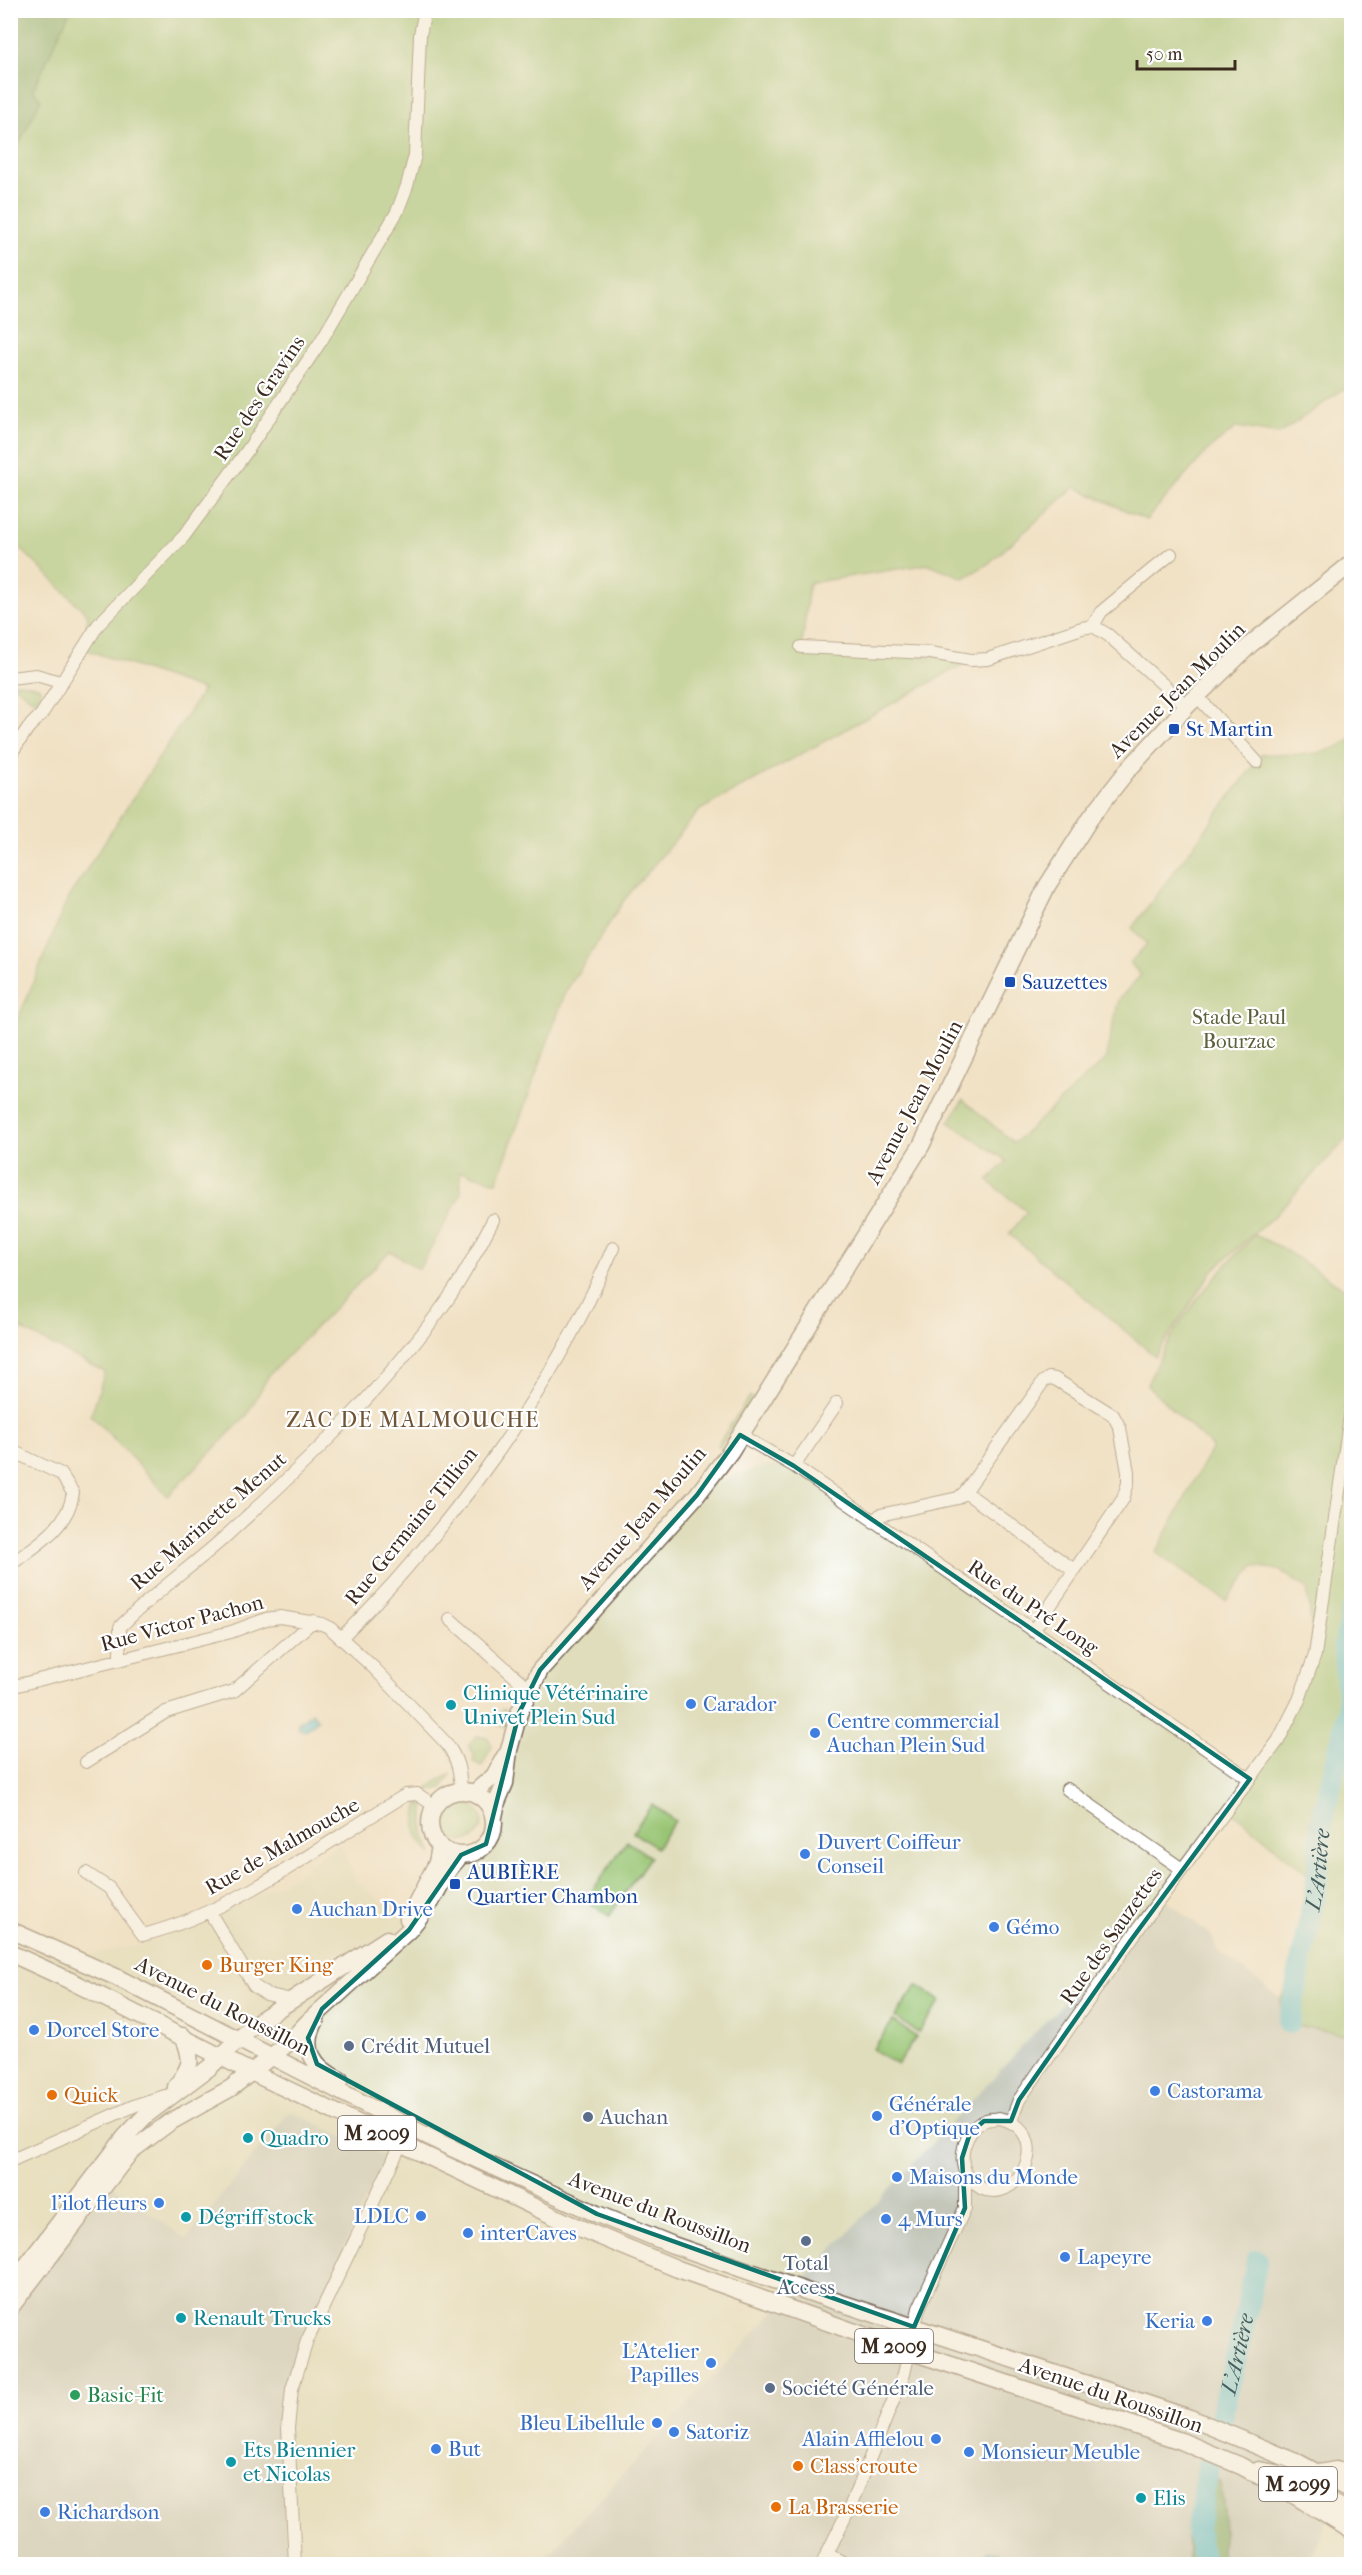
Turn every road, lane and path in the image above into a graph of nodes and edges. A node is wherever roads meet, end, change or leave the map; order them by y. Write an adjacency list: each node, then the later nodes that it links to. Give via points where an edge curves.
1 (425, 10): 7 (street, Rue des Gravins, via 420,34 415,155 397,212 321,341 248,451 184,536 98,625)
2 (1171, 554): 4 (street, via 1101,612)
3 (1352, 563): 8 (main road, Avenue Jean Moulin, via 1251,644)
4 (1093, 626): 5 (street, via 988,659); 8 (street)
5 (801, 647)
6 (10, 678): 7 (street, via 36,675)
7 (60, 682): 9 (street, Rue des Gravins)
8 (1192, 701): 10 (street); 15 (main road, Avenue Jean Moulin, via 1127,771 1068,851 1047,886 921,1146)
9 (10, 755)
10 (1257, 762)
11 (493, 1220): 26 (street, Rue Marinette Menut, via 450,1297 353,1412 267,1499 120,1627)
12 (613, 1248): 25 (street, Rue Germaine Tillion, via 571,1335 508,1437 397,1580)
13 (837, 1402): 17 (street)
14 (1352, 1402): 31 (street, Rue des Sauzettes, via 1315,1655 1278,1741)
15 (740, 1435): 17 (street, Rue du Pré Long); 28 (main road, Avenue Jean Moulin, via 697,1495 557,1649)
16 (10, 1450): 20 (street, via 61,1474 73,1493 64,1520)
17 (794, 1466): 19 (street, Rue du Pré Long)
18 (965, 1492): 19 (street, via 958,1498 880,1515); 21 (street); 21 (street, via 1049,1378 1113,1415 1120,1428 1128,1483 1123,1498)
19 (874, 1522): 24 (street, Rue du Pré Long)
20 (10, 1565)
21 (1074, 1570): 24 (street)
22 (450, 1619): 28 (street)
23 (313, 1621): 25 (street, Rue Victor Pachon); 26 (street, Rue Victor Pachon, via 266,1619 231,1632); 30 (street, via 234,1691 166,1712)
24 (1033, 1630): 31 (street, Rue du Pré Long)
25 (341, 1638): 33 (street, Rue Victor Pachon, via 456,1756)
26 (120, 1659): 27 (street, Rue Victor Pachon)
27 (10, 1687)
28 (529, 1689): 29 (main road, Avenue Jean Moulin)
29 (509, 1750): 33 (main road, Avenue Jean Moulin, via 494,1776); 35 (main road, Avenue Jean Moulin, via 508,1770)
30 (86, 1762)
31 (1250, 1779): 38 (street, Rue des Sauzettes)
32 (1067, 1789): 38 (street)
33 (467, 1792): 34 (main road, via 446,1795); 35 (main road, via 489,1805)
34 (435, 1806): 36 (main road, via 430,1827); 40 (street, Rue de Malmouche, via 417,1794 406,1795)
35 (494, 1817): 37 (main road, via 494,1830 486,1844 473,1853)
36 (440, 1846): 37 (main road); 43 (main road, via 437,1863 414,1909 396,1932)
37 (461, 1855): 44 (main road, via 409,1930)
38 (1182, 1869): 53 (street, Rue des Sauzettes, via 1019,2100)
39 (86, 1873): 40 (street, Rue de Malmouche, via 109,1888 143,1935)
40 (209, 1911): 43 (street, via 254,1986 266,1994)
41 (10, 1930): 46 (main road, Avenue du Roussillon / M 2009)
42 (10, 1953): 45 (main road, Avenue du Roussillon / M 2009)
43 (291, 2000): 46 (main road)
44 (322, 2009): 48 (main road); 50 (main road, via 309,2033 308,2045 317,2064)
45 (183, 2036): 47 (main road, Avenue du Roussillon / M 2009); 51 (main road, via 190,2064)
46 (238, 2037): 47 (main road); 48 (main road, Avenue du Roussillon / M 2009)
47 (222, 2056): 49 (main road, Avenue du Roussillon / M 2009); 51 (main road)
48 (272, 2057): 49 (main road); 50 (main road, Avenue du Roussillon / M 2009)
49 (253, 2073): 54 (main road); 55 (main road, Avenue du Roussillon / M 2009)
50 (337, 2083): 59 (main road, Avenue du Roussillon / M 2009); 59 (main road, via 518,2168)
51 (170, 2095): 52 (main road)
52 (141, 2110): 54 (street); 56 (street, via 108,2118); 61 (main road)
53 (1011, 2121): 57 (street, via 984,2121 970,2133 962,2158); 58 (street, via 1029,2143 1026,2165 1011,2186)
54 (156, 2131): 62 (main road, via 121,2161)
55 (400, 2144): 64 (main road, Avenue du Roussillon / M 2009, via 550,2215 678,2269); 72 (street, via 307,2341 292,2389 288,2428)
56 (10, 2161)
57 (965, 2174): 58 (street, via 977,2187); 60 (street)
58 (986, 2190): 60 (street)
59 (554, 2195): 63 (main road, Avenue du Roussillon / M 2009, via 673,2245)
60 (965, 2208): 63 (street)
61 (10, 2287)
62 (10, 2308)
63 (914, 2327): 64 (street); 67 (main road, Avenue du Roussillon / M 2009, via 1190,2418)
64 (911, 2351): 65 (main road, Avenue du Roussillon / M 2009, via 1181,2441); 71 (street, via 850,2507)
65 (1241, 2466): 69 (main road, M 2099, via 1281,2474); 70 (main road, M 2009)
66 (1352, 2472): 67 (main road, M 2099)
67 (1319, 2473): 68 (main road, M 2009)
68 (1352, 2491)
69 (1352, 2514)
70 (1352, 2530)
71 (824, 2559): 73 (street)
72 (294, 2565)
73 (846, 2565)

